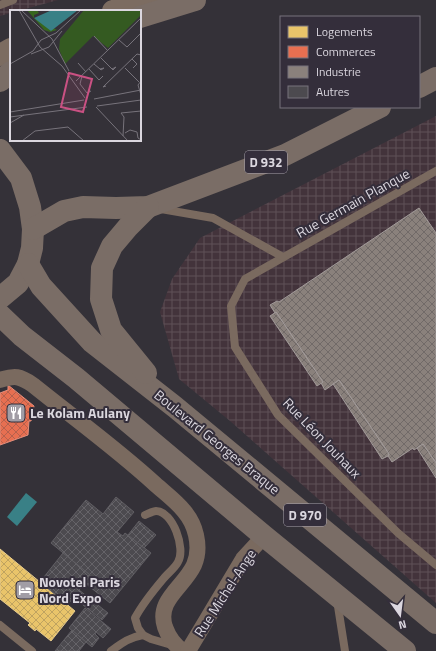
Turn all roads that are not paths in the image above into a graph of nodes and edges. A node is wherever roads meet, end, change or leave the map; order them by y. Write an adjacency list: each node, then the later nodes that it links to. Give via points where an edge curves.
1 (13, 0): 4 (lane)
2 (160, 0): 5 (main road)
3 (195, 0): 6 (main road)
4 (0, 5)
5 (116, 10)
6 (141, 17)
7 (10, 50): 8 (main road)
8 (0, 55)
9 (10, 73): 11 (main road)
10 (436, 78): 12 (main road)
11 (0, 81)
12 (420, 86)
13 (378, 108): 16 (main road, D 932, via 284,155)
14 (0, 150): 17 (main road, via 20,178 30,207)
15 (436, 171): 18 (lane, Rue Germain Planque)
16 (148, 207): 17 (main road, D 932, via 83,207 64,211); 18 (lane, via 213,218); 23 (main road, via 112,246 102,268 101,298 111,330)
17 (33, 229): 19 (main road)
18 (283, 257): 26 (lane, Rue Léon Jouhaux, via 245,279 231,306 236,348 278,415 398,534)
19 (28, 264): 20 (main road, via 18,283); 23 (main road, Boulevard Georges Braque / D 970, via 41,286 92,342)
20 (0, 298)
21 (0, 315): 25 (main road, D 970)
22 (0, 380): 31 (street, via 18,377 33,385 134,464 184,510 192,522 198,544 194,564 162,613 168,635)
23 (175, 407): 28 (main road, Boulevard Georges Braque / D 970)
24 (144, 515): 30 (lane, via 162,512 170,520 180,538 180,553 179,561 146,599 135,618)
25 (264, 536): 27 (main road, D 970); 31 (street, Rue Michel-Ange, via 243,559)
26 (436, 565)
27 (336, 593): 34 (lane); 35 (main road, D 970)
28 (436, 623)
29 (0, 625): 32 (lane)
30 (143, 635): 31 (lane, via 151,640); 33 (lane, via 133,637)
31 (182, 649)
32 (32, 651)
33 (111, 651)
34 (345, 651)
35 (405, 651)

